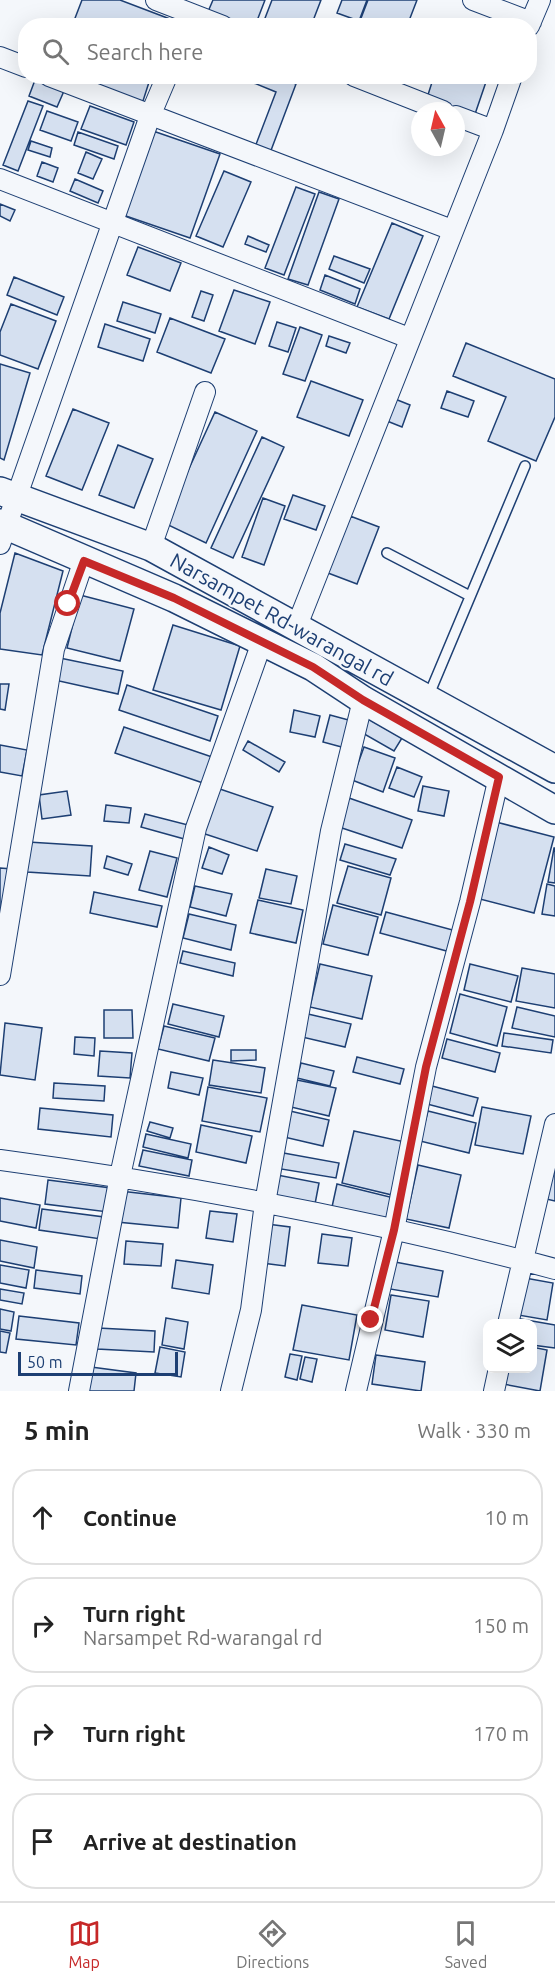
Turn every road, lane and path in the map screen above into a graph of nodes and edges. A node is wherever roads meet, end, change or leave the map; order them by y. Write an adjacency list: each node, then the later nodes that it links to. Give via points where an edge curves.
1 (156, 0): 4 (street)
2 (473, 0): 5 (street)
3 (540, 0): 6 (street)
4 (194, 13)
5 (516, 18)
6 (532, 18)
7 (0, 57): 8 (street)
8 (18, 64)
9 (69, 84): 14 (street)
10 (164, 84): 14 (street)
11 (374, 84): 13 (street)
12 (509, 84): 16 (street)
13 (420, 102)
14 (150, 116): 18 (street); 19 (street)
15 (465, 119): 16 (street)
16 (493, 130): 19 (street)
17 (0, 179): 18 (street)
18 (113, 224): 20 (street); 23 (street)
19 (452, 230): 20 (street)
20 (409, 338): 29 (street)
21 (205, 392): 25 (street)
22 (525, 466): 28 (lane)
23 (8, 493): 24 (street); 25 (main road, Narsampet Rd-warangal rd)
24 (2, 531): 27 (main road, Narsampet Rd-warangal rd)
25 (151, 547): 29 (main road, Narsampet Rd-warangal rd)
26 (387, 553): 28 (lane)
27 (84, 561): 30 (main road, Narsampet Rd-warangal rd, via 174,598); 36 (street, via 54,649)
28 (470, 596): 32 (lane)
29 (296, 628): 32 (main road, Narsampet Rd-warangal rd)
30 (262, 642): 31 (main road, Narsampet Rd-warangal rd, via 313,667); 39 (street, via 196,828)
31 (363, 700): 34 (main road, Narsampet Rd-warangal rd); 40 (street, via 331,831)
32 (427, 700): 33 (main road, Narsampet Rd-warangal rd)
33 (555, 769)
34 (499, 777): 35 (main road, Narsampet Rd-warangal rd); 41 (street, via 426,1067)
35 (555, 810)
36 (0, 975)
37 (555, 1124): 42 (street)
38 (0, 1160): 39 (street)
39 (120, 1176): 40 (street); 46 (street)
40 (266, 1203): 41 (street); 47 (street, via 251,1310)
41 (394, 1230): 42 (street); 48 (street)
42 (521, 1260): 43 (street); 44 (street)
43 (555, 1269)
44 (509, 1319)
45 (498, 1373): 49 (street)
46 (79, 1391)
47 (231, 1391)
48 (356, 1391)
49 (494, 1391)

